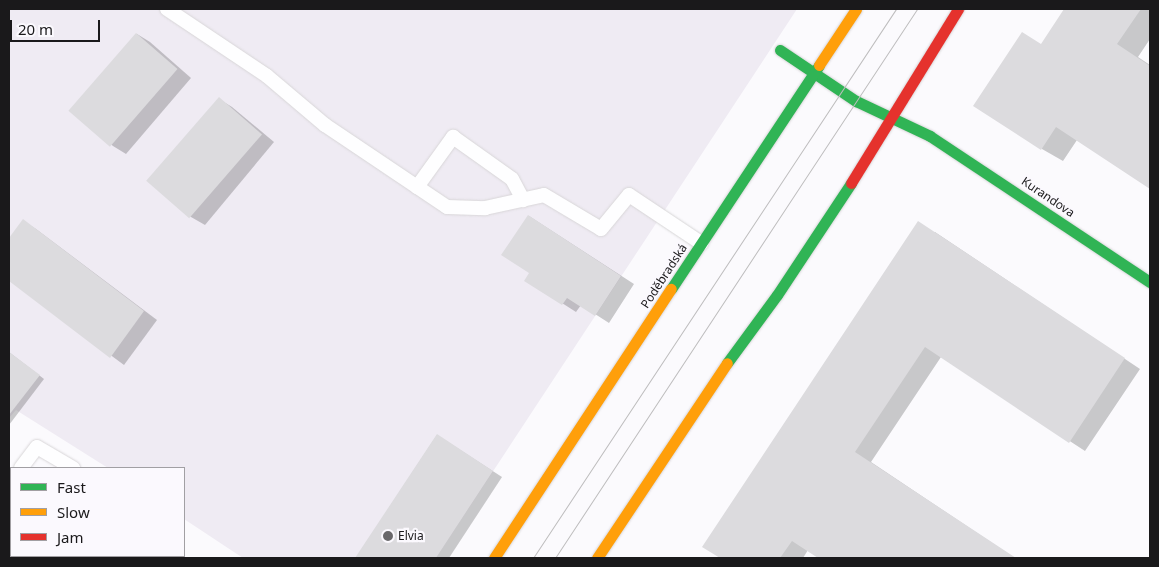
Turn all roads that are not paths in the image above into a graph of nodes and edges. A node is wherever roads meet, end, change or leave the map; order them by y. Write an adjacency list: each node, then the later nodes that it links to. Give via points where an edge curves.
1 (167, 9): 7 (lane, via 267,76 325,125)
2 (856, 9): 5 (main road, Poděbradská)
3 (958, 9): 6 (main road)
4 (780, 50): 5 (main road, Kurandova)
5 (814, 72): 6 (main road, Kurandova, via 856,101); 9 (main road, Poděbradská)
6 (891, 118): 10 (main road, Kurandova, via 930,136); 14 (main road, via 778,295 706,392)
7 (417, 187): 8 (lane, via 447,207 485,208); 8 (lane, via 452,137 512,179)
8 (523, 200): 9 (lane, via 544,195 601,230 628,195)
9 (702, 243): 13 (main road, Poděbradská)
10 (1150, 282)
11 (22, 467): 12 (lane, via 37,447)
12 (71, 467)
13 (494, 558)
14 (598, 558)

